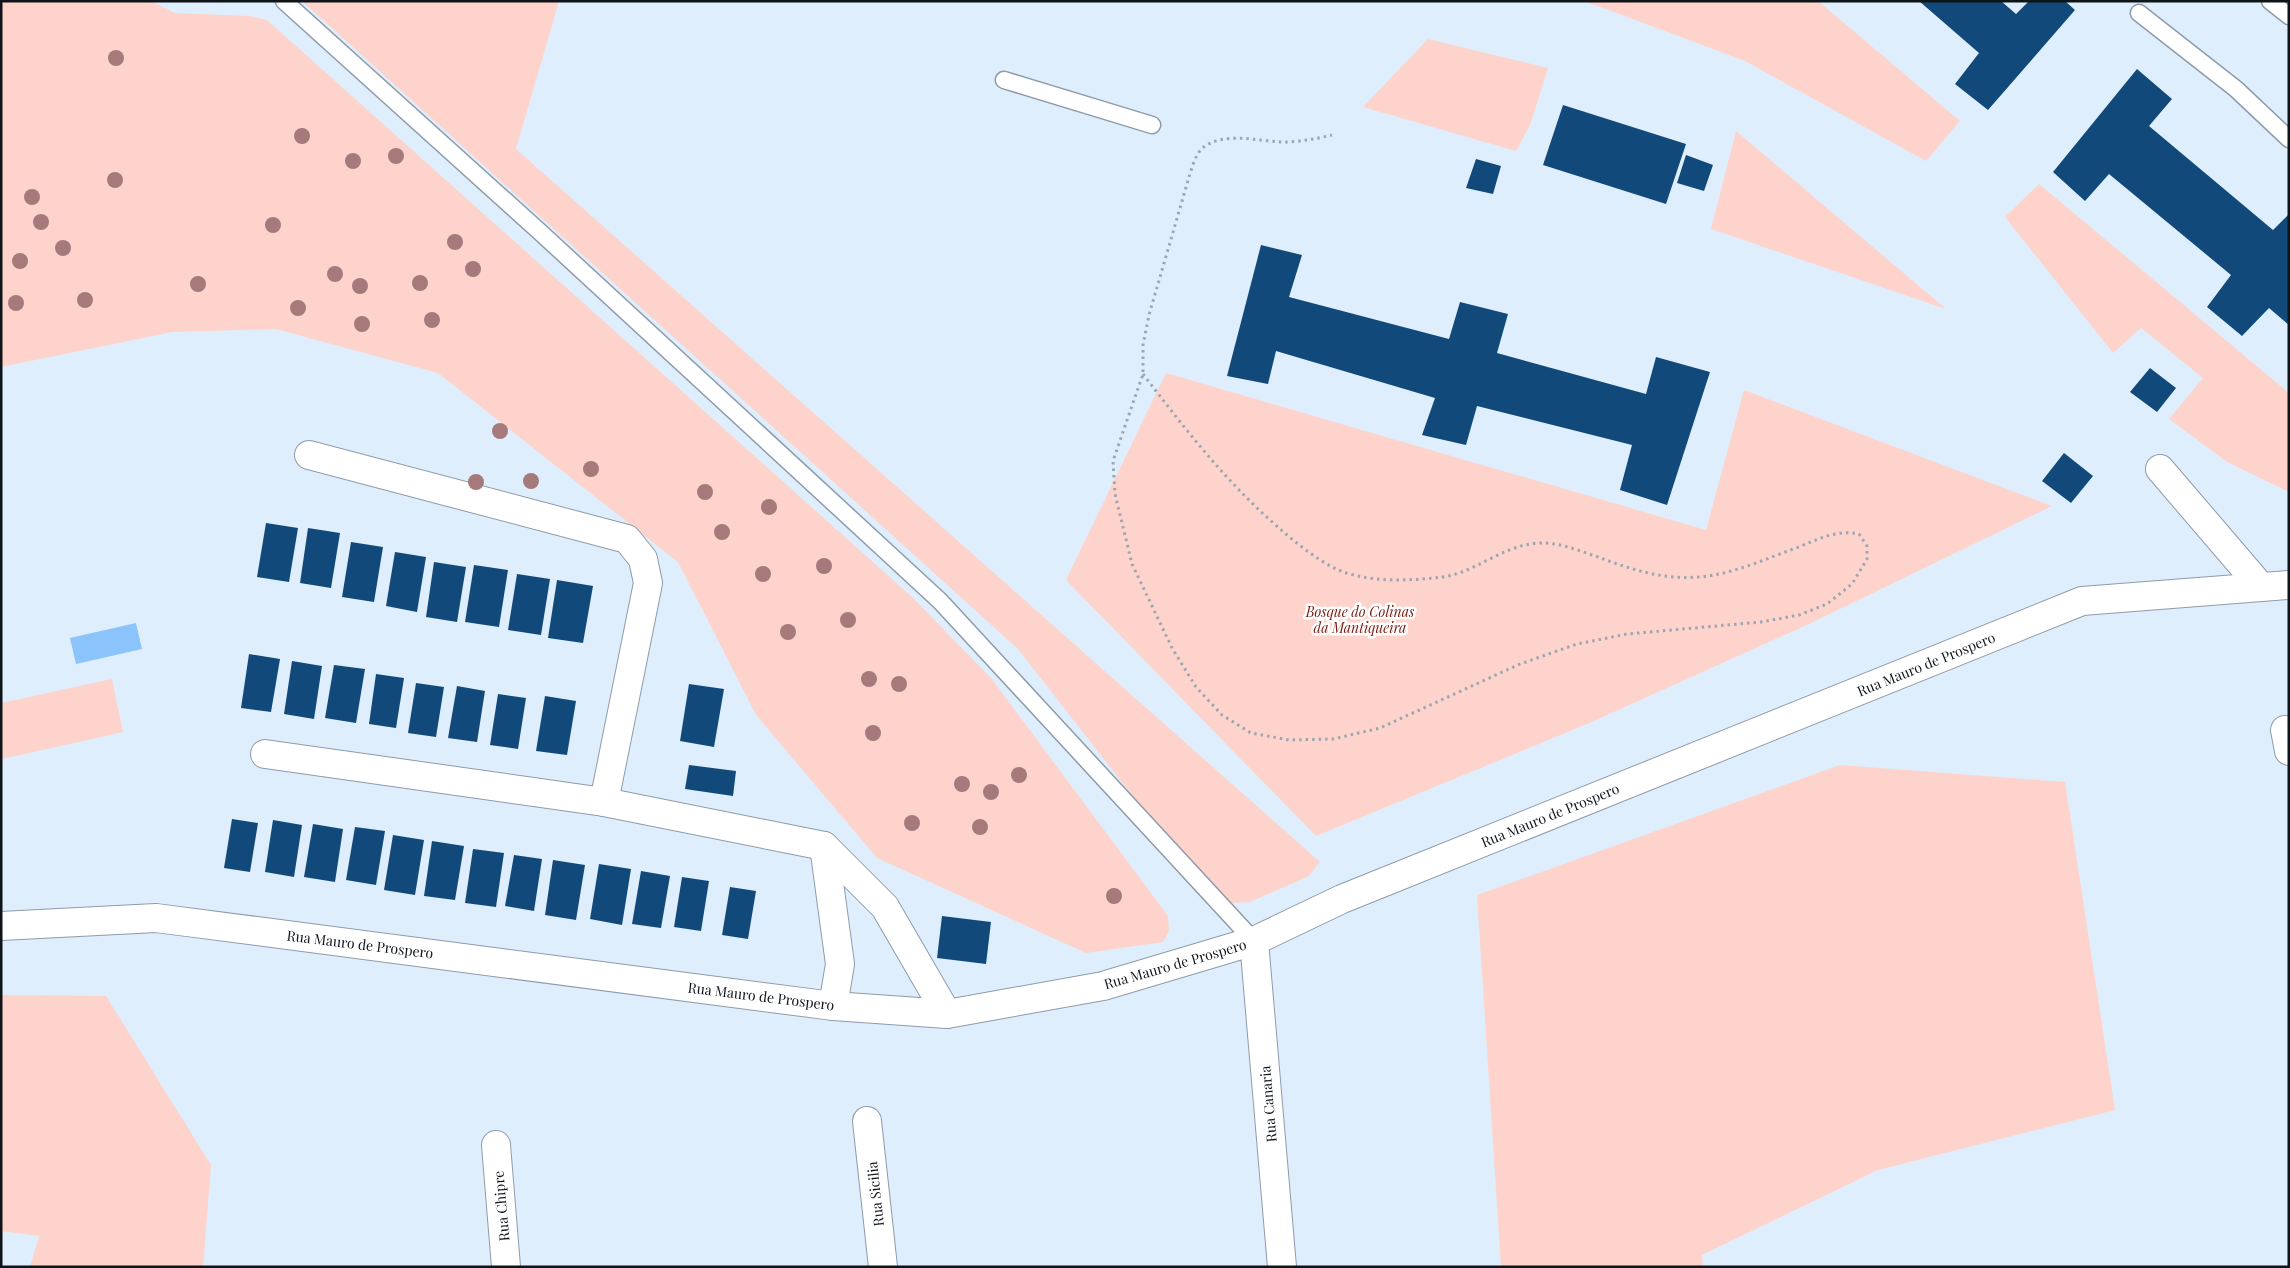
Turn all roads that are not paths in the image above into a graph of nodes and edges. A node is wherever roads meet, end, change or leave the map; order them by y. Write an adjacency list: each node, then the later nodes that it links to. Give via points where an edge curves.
1 (284, 1): 16 (lane, via 547,238 940,601)
2 (2270, 1): 4 (lane)
3 (2139, 13): 7 (lane, via 2236,90)
4 (2289, 16)
5 (1004, 80): 6 (lane)
6 (1152, 125)
7 (2289, 139)
8 (309, 455): 13 (main road, via 627,539 643,559 648,583)
9 (2160, 469): 11 (main road)
10 (2289, 585): 11 (main road, Rua Mauro de Prospero)
11 (2262, 587): 16 (main road, Rua Mauro de Prospero, via 2082,601 1342,899)
12 (264, 754): 13 (main road)
13 (604, 802): 14 (main road)
14 (824, 846): 17 (main road, via 840,964); 18 (main road, via 885,907)
15 (1, 926): 17 (main road, Rua Mauro de Prospero, via 156,918)
16 (1254, 941): 18 (main road, Rua Mauro de Prospero, via 1103,986); 23 (main road, Rua Canaria)
17 (833, 1006): 18 (main road, Rua Mauro de Prospero)
18 (947, 1014)
19 (866, 1121): 22 (main road, Rua Sicilia)
20 (496, 1144): 21 (main road, Rua Chipre)
21 (506, 1267)
22 (883, 1267)
23 (1282, 1267)

